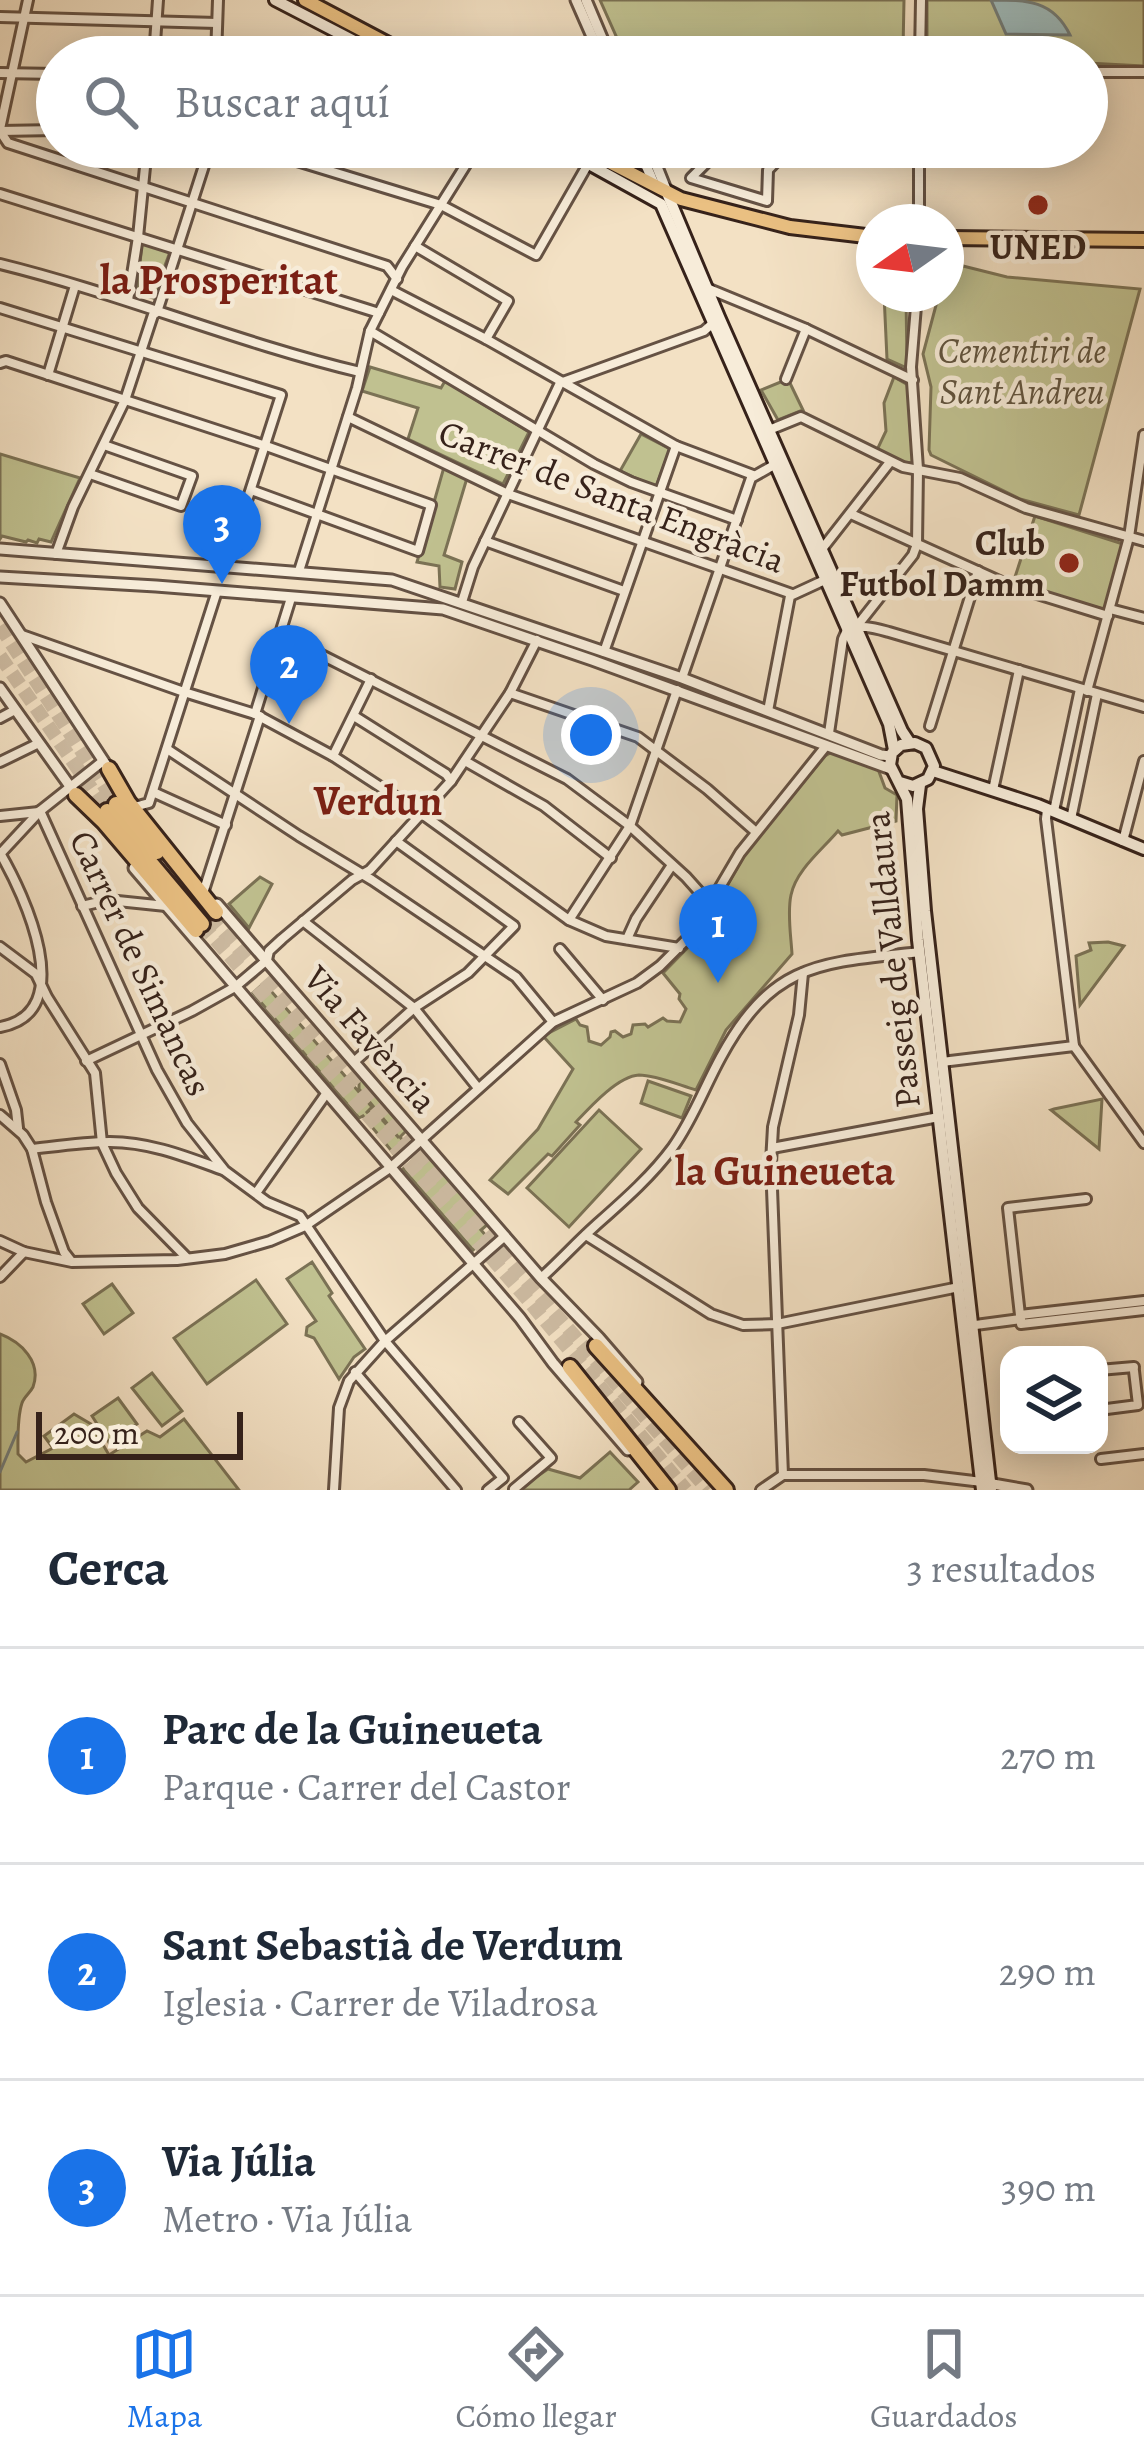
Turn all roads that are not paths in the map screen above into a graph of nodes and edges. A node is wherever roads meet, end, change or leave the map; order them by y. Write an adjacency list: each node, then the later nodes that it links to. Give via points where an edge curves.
1 (28, 0): 10 (street)
2 (158, 0): 11 (street)
3 (218, 0): 12 (street)
4 (275, 0): 15 (main road)
5 (305, 0): 16 (main road)
6 (577, 0): 17 (street)
7 (586, 0): 18 (street)
8 (920, 0): 19 (street)
9 (0, 17): 10 (street)
10 (25, 17): 11 (street); 23 (street)
11 (157, 20): 12 (street); 13 (street)
12 (217, 23): 14 (street)
13 (156, 36)
14 (217, 36)
15 (344, 36)
16 (373, 36)
17 (594, 36)
18 (597, 36)
19 (920, 36)
20 (1108, 72): 21 (street)
21 (1144, 72)
22 (0, 73): 23 (street)
23 (14, 74): 24 (street); 25 (street)
24 (36, 74)
25 (0, 130): 26 (street); 27 (street, via 8,143)
26 (36, 130)
27 (36, 152)
28 (85, 168): 41 (street)
29 (145, 168): 41 (street)
30 (204, 168): 44 (street)
31 (320, 168): 46 (street)
32 (465, 168): 46 (street)
33 (586, 168): 46 (street, via 536,255)
34 (597, 168): 43 (main road)
35 (614, 168): 43 (main road)
36 (647, 168): 43 (street)
37 (653, 168): 43 (street)
38 (701, 168): 39 (street, via 691,178 767,201)
39 (770, 168)
40 (920, 168): 45 (street)
41 (144, 187): 44 (street); 48 (street)
42 (0, 194): 48 (street)
43 (659, 196): 47 (main road); 55 (main road); 63 (main road)
44 (194, 203): 52 (street); 54 (street, via 387,266)
45 (919, 204)
46 (441, 205): 51 (street)
47 (856, 235)
48 (138, 237): 52 (street); 58 (street)
49 (964, 238): 50 (main road)
50 (1144, 240)
51 (415, 245): 54 (street); 67 (street, via 508,301)
52 (179, 252): 60 (street); 62 (street)
53 (0, 264): 58 (street)
54 (397, 279): 57 (street)
55 (707, 288): 65 (street); 78 (main road)
56 (74, 289): 64 (street)
57 (391, 290): 62 (street); 67 (street)
58 (128, 300): 60 (street)
59 (0, 308): 64 (street)
60 (157, 311): 68 (street); 70 (street)
61 (916, 312): 73 (street)
62 (379, 313): 66 (street)
63 (712, 324): 74 (street); 76 (main road)
64 (62, 328): 68 (street); 71 (street)
65 (806, 329): 72 (street); 73 (street)
66 (370, 331): 70 (street); 79 (street)
67 (486, 339): 74 (street)
68 (141, 352): 75 (street); 82 (street, via 280,395)
69 (0, 363): 71 (street)
70 (361, 372): 77 (street)
71 (48, 375): 75 (street)
72 (786, 379)
73 (913, 380): 88 (street)
74 (560, 383): 79 (street); 83 (street)
75 (125, 400): 81 (street); 82 (street)
76 (751, 413): 78 (street); 86 (main road)
77 (347, 417): 87 (street); 94 (street, Carrer de Santa Engràcia)
78 (769, 430): 85 (street, via 801,417); 89 (main road)
79 (537, 431): 93 (street); 94 (street)
80 (1144, 435): 84 (street)
81 (104, 446): 90 (street); 90 (street, via 192,476 182,506)
82 (265, 446): 87 (street); 92 (street)
83 (676, 446): 91 (street); 93 (street)
84 (1143, 449): 98 (street)
85 (890, 462): 88 (street); 96 (street)
86 (774, 466): 89 (street); 91 (street); 110 (main road)
87 (332, 469): 95 (street); 95 (street, via 431,505 418,551)
88 (918, 469): 98 (street); 102 (street)
89 (788, 473): 104 (main road)
90 (90, 474): 105 (street)
91 (753, 475): 97 (street)
92 (251, 490): 95 (street); 106 (street)
93 (659, 493): 97 (street); 100 (street)
94 (508, 494): 99 (street); 100 (street, Carrer de Santa Engràcia)
95 (317, 514): 108 (street)
96 (850, 514): 102 (street); 104 (street)
97 (736, 520): 107 (street)
98 (1129, 537): 101 (street); 118 (street)
99 (485, 541): 113 (street); 116 (street)
100 (642, 541): 107 (street, Carrer de Santa Engràcia); 113 (street)
101 (1144, 541)
102 (917, 544): 109 (street); 120 (street)
103 (0, 549): 105 (street)
104 (822, 549): 110 (main road)
105 (56, 554): 106 (street)
106 (226, 566): 108 (street)
107 (720, 568): 114 (street, Carrer de Santa Engràcia); 127 (street)
108 (299, 571): 116 (street, via 392,580)
109 (978, 572): 118 (street); 124 (street)
110 (828, 577): 114 (street); 120 (main road)
111 (2, 579): 112 (street)
112 (217, 591): 115 (street); 132 (street)
113 (624, 591): 125 (street)
114 (792, 594): 136 (street)
115 (291, 598): 122 (street); 123 (street, via 443,609)
116 (462, 602): 125 (street)
117 (0, 603): 121 (street, Via Favència)
118 (1109, 612): 119 (street); 131 (street)
119 (1144, 618)
120 (852, 628): 124 (street); 141 (street, via 843,639); 144 (main road); 149 (main road, via 890,728)
121 (18, 633): 132 (street); 153 (street, Via Favència)
122 (280, 634): 128 (street); 137 (street)
123 (537, 640): 130 (street); 133 (street)
124 (953, 651): 126 (street); 140 (street)
125 (604, 652): 127 (street)
126 (1019, 670): 131 (street); 158 (street)
127 (682, 678): 136 (street)
128 (371, 679): 138 (street); 142 (street)
129 (0, 688): 135 (street, Via Favència)
130 (677, 690): 145 (street); 147 (street)
131 (1088, 691): 134 (street); 164 (street); 168 (street)
132 (184, 692): 137 (street); 146 (street)
133 (510, 693): 142 (street); 147 (street, via 638,737)
134 (1144, 707)
135 (15, 710): 139 (street); 143 (street, Via Favència)
136 (768, 712): 141 (street)
137 (258, 715): 148 (street); 161 (street)
138 (354, 716): 148 (street); 155 (street)
139 (0, 718)
140 (930, 727)
141 (829, 733): 145 (street); 149 (street)
142 (482, 737): 150 (street); 170 (street, via 567,779)
143 (37, 743): 152 (street); 159 (street, Via Favència)
144 (910, 743): 149 (main road); 154 (main road, via 930,753)
145 (826, 746): 149 (street); 171 (street)
146 (167, 749): 160 (street); 161 (street)
147 (656, 752): 170 (street); 171 (street)
148 (333, 756): 166 (street)
149 (892, 758): 156 (main road)
150 (465, 761): 155 (street); 176 (street, via 544,806)
151 (1144, 761): 173 (street)
152 (0, 762)
153 (106, 765): 159 (street); 162 (street, Via Favència); 183 (highway)
154 (933, 771): 157 (main road); 158 (main road)
155 (451, 781): 166 (street)
156 (900, 782): 157 (main road); 190 (main road, Passeig de Valldaura)
157 (920, 785): 190 (main road, Passeig de Valldaura)
158 (993, 790): 164 (main road)
159 (73, 791): 165 (street); 182 (street, Via Favència); 183 (highway)
160 (153, 792): 162 (street); 169 (street)
161 (236, 795): 169 (street); 178 (street)
162 (138, 806): 179 (street, Via Favència)
163 (112, 807): 183 (highway)
164 (1051, 810): 168 (main road); 201 (street)
165 (40, 812): 167 (street); 175 (street); 181 (street, Carrer de Simancas)
166 (422, 814): 172 (street); 184 (street)
167 (0, 817)
168 (1071, 819): 173 (main road)
169 (226, 826): 179 (street)
170 (629, 826): 176 (street); 177 (street)
171 (756, 832): 180 (street)
172 (396, 841): 178 (street); 191 (street, via 514,926)
173 (1123, 841): 174 (main road)
174 (1144, 849)
175 (0, 854): 194 (street, via 37,931)
176 (611, 858): 184 (street)
177 (672, 865): 180 (street); 186 (street)
178 (360, 874): 185 (street); 191 (street)
179 (204, 890): 192 (street, Via Favència)
180 (711, 904): 188 (street)
181 (82, 906): 182 (street); 200 (street, Carrer de Simancas)
182 (166, 906): 195 (street, Via Favència)
183 (206, 920)
184 (569, 920): 186 (street)
185 (303, 922): 192 (street); 197 (street)
186 (627, 939): 188 (street)
187 (0, 946): 194 (street)
188 (679, 948): 196 (street)
189 (560, 949): 196 (street)
190 (925, 952): 193 (street); 204 (main road, Passeig de Valldaura)
191 (484, 957): 197 (street); 198 (street, via 516,976)
192 (267, 960): 195 (street); 203 (street, Via Favència)
193 (803, 973): 214 (street); 221 (street, via 737,1027 673,1147)
194 (40, 982): 199 (street, via 29,1011); 202 (street)
195 (235, 987): 200 (street); 207 (street, Via Favència)
196 (603, 1000): 198 (street)
197 (414, 1008): 203 (street); 206 (street)
198 (553, 1022): 206 (street)
199 (0, 1027)
200 (142, 1036): 202 (street); 217 (street, Carrer de Simancas, via 177,1108)
201 (1074, 1046): 204 (street); 213 (street)
202 (86, 1061): 212 (street, via 95,1073)
203 (355, 1061): 211 (street, Via Favència)
204 (937, 1063): 209 (main road, Passeig de Valldaura); 235 (main road, Passeig de Valldaura)
205 (0, 1064): 210 (street)
206 (478, 1088): 211 (street)
207 (326, 1094): 216 (street, Via Favència); 218 (street)
208 (0, 1114): 210 (street)
209 (939, 1118): 214 (street); 230 (main road, Passeig de Valldaura)
210 (18, 1130): 215 (street)
211 (423, 1141): 216 (street); 222 (street, Via Favència)
212 (102, 1143): 215 (street); 217 (street, via 158,1148); 225 (street, via 138,1208)
213 (1144, 1143)
214 (772, 1148): 234 (street)
215 (32, 1149): 226 (street)
216 (390, 1168): 220 (street); 227 (street, Via Favència)
217 (225, 1171): 218 (street, Carrer de Simancas)
218 (256, 1193): 220 (street, Carrer de Simancas, via 295,1212)
219 (1086, 1199): 233 (street, via 1008,1208)
220 (305, 1226): 225 (street, via 225,1254); 236 (street)
221 (586, 1235): 229 (street); 234 (street, via 711,1314 743,1325)
222 (506, 1236): 227 (street); 229 (street, Via Favència)
223 (0, 1241): 224 (street)
224 (24, 1252): 226 (street); 228 (street)
225 (187, 1258): 226 (street)
226 (72, 1262)
227 (474, 1263): 236 (street); 251 (street, Via Favència)
228 (0, 1277)
229 (541, 1278): 252 (street, Via Favència)
230 (958, 1286): 234 (street); 235 (main road, Passeig de Valldaura)
231 (1144, 1300): 233 (street)
232 (1144, 1310): 233 (street, via 1021,1324)
233 (1020, 1317): 235 (street)
234 (777, 1324): 245 (street)
235 (968, 1326): 246 (main road, Passeig de Valldaura)
236 (385, 1342): 240 (street); 249 (street, via 503,1478)
237 (596, 1346): 252 (highway)
238 (570, 1367): 251 (highway)
239 (1108, 1370): 241 (street, via 1134,1369 1138,1405)
240 (355, 1372): 247 (street, via 339,1408); 248 (street)
241 (1108, 1409)
242 (519, 1422): 250 (street, via 551,1458)
243 (1144, 1454): 244 (street)
244 (1101, 1459)
245 (783, 1475): 246 (street, via 924,1475); 253 (street)
246 (986, 1486): 254 (street)
247 (334, 1490)
248 (456, 1490)
249 (488, 1490)
250 (514, 1490)
251 (665, 1490)
252 (727, 1490)
253 (761, 1490)
254 (1027, 1490)

